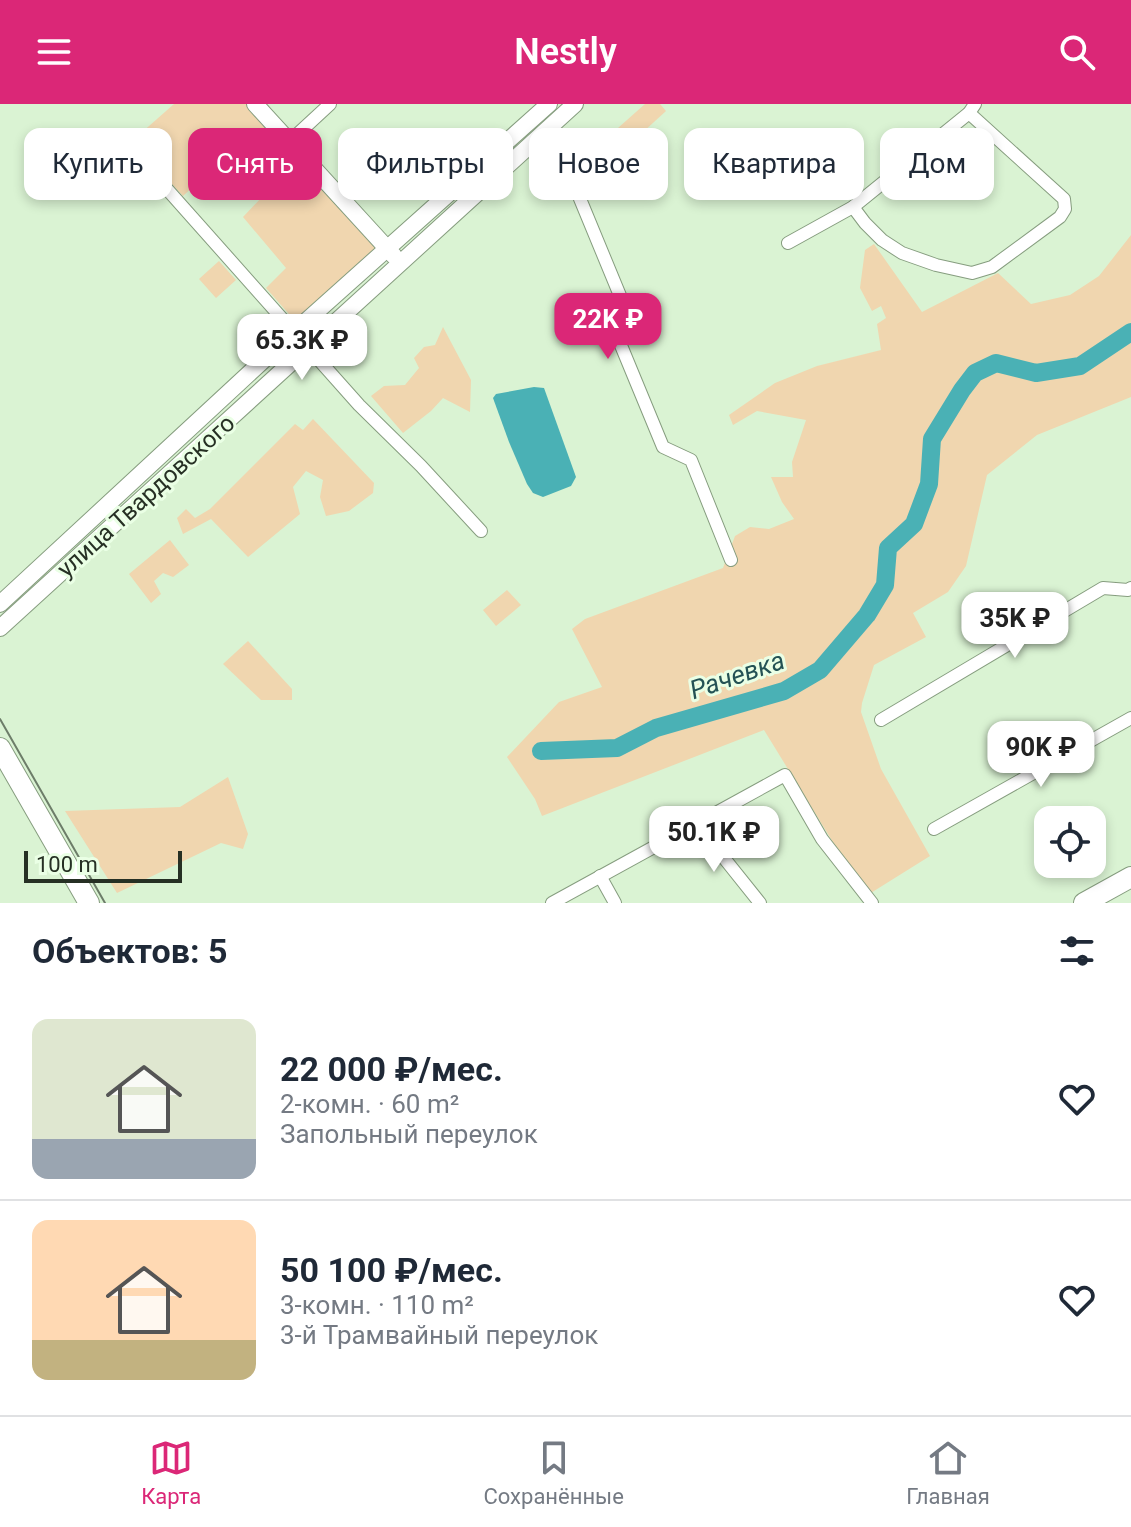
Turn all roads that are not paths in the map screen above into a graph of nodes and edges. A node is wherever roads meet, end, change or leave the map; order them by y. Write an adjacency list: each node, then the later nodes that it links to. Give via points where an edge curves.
1 (255, 104): 6 (street)
2 (330, 104): 7 (street)
3 (549, 104): 15 (street, улица Твардовского)
4 (575, 104): 8 (street, улица Твардовского)
5 (972, 108): 13 (street); 13 (street, via 1064,199 1060,217 992,267 972,273 902,253 882,240)
6 (276, 128)
7 (304, 128)
8 (549, 128)
9 (529, 146): 16 (street, улица Твардовского)
10 (322, 177): 15 (street)
11 (172, 194): 17 (street)
12 (581, 200): 22 (street, via 633,327 620,343 663,447 691,460)
13 (853, 207): 14 (street)
14 (788, 243)
15 (388, 248): 16 (street); 17 (street, улица Твардовского)
16 (400, 263): 18 (street, улица Твардовского)
17 (295, 331): 18 (street); 19 (street, улица Твардовского)
18 (309, 348): 20 (street, улица Твардовского); 21 (street)
19 (147, 469): 20 (street); 24 (street, улица Твардовского)
20 (159, 485): 25 (street, улица Твардовского)
21 (481, 531)
22 (731, 560)
23 (1130, 591): 27 (street, via 1103,588)
24 (0, 604)
25 (0, 628)
26 (1131, 718): 30 (street)
27 (881, 720)
28 (0, 748): 33 (main road)
29 (696, 823): 31 (street); 36 (street); 37 (street, via 785,775 822,839)
30 (934, 829)
31 (600, 876): 34 (street); 35 (street)
32 (1131, 877): 38 (main road)
33 (89, 903)
34 (552, 903)
35 (615, 903)
36 (760, 903)
37 (872, 903)
38 (1084, 903)

